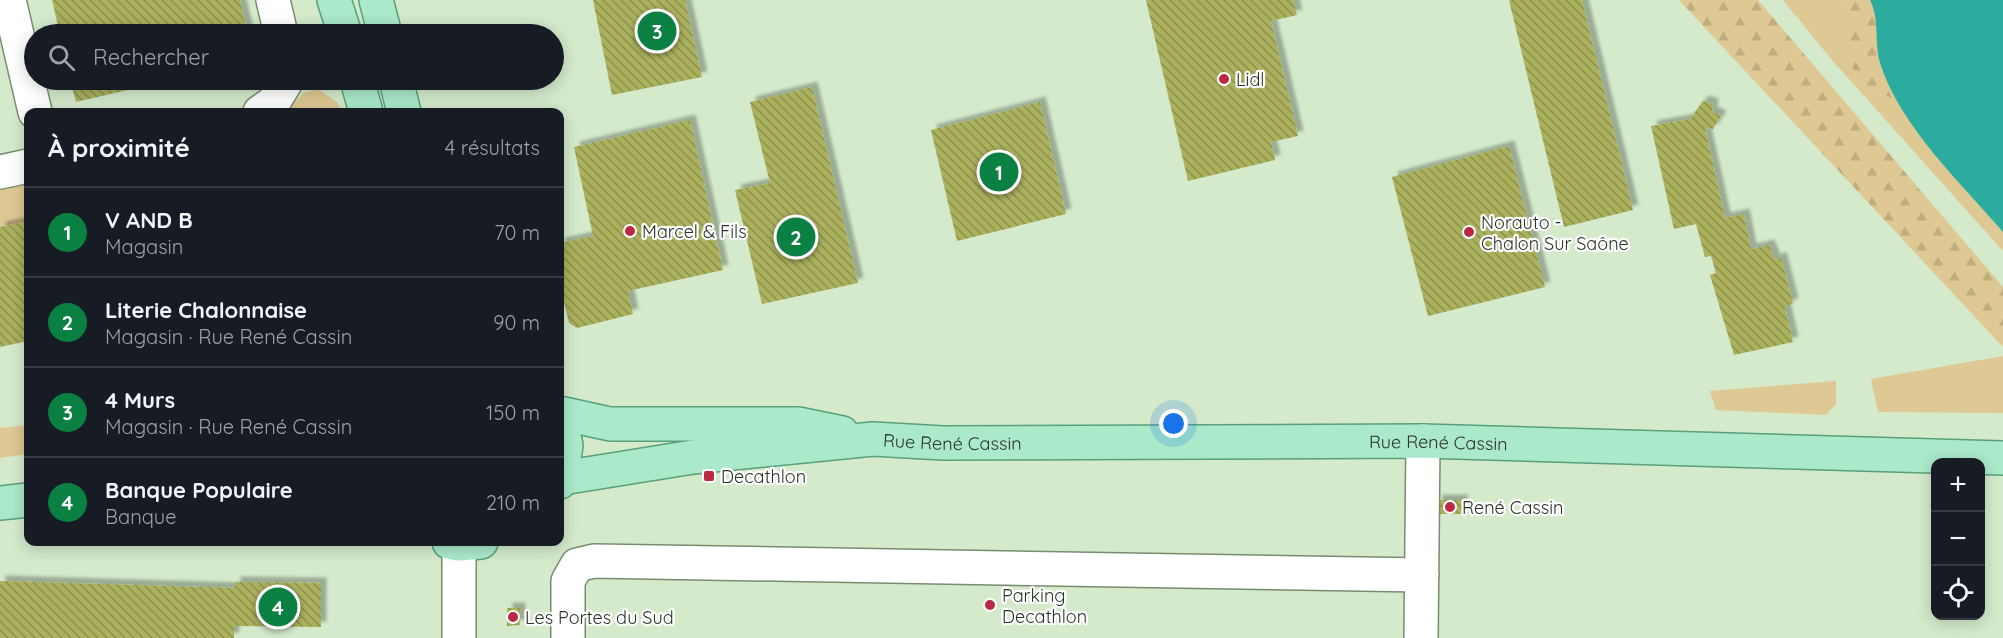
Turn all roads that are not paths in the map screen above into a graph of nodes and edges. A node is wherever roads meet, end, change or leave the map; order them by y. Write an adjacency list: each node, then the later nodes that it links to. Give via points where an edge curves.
1 (9, 0): 8 (street)
2 (273, 0): 5 (street)
3 (334, 0): 6 (main road)
4 (376, 0): 7 (main road)
5 (279, 24)
6 (342, 24)
7 (382, 24)
8 (24, 65)
9 (30, 90): 13 (street)
10 (281, 90): 14 (street)
11 (360, 90): 15 (main road)
12 (398, 90): 16 (main road)
13 (34, 108)
14 (266, 108)
15 (365, 108)
16 (403, 108)
17 (24, 167): 18 (street)
18 (0, 171)
19 (564, 414): 21 (main road, Rue René Cassin, via 610,424 798,424)
20 (564, 436): 23 (main road)
21 (873, 440): 22 (main road, Rue René Cassin); 25 (main road, Rue René Cassin, via 693,457)
22 (1423, 441): 24 (main road, Rue René Cassin); 29 (street)
23 (564, 459)
24 (2003, 459)
25 (564, 479)
26 (24, 500): 27 (main road)
27 (0, 503)
28 (463, 546): 30 (street)
29 (1422, 575): 31 (street, via 594,561 577,565 568,581); 32 (street)
30 (459, 638)
31 (568, 638)
32 (1421, 638)

